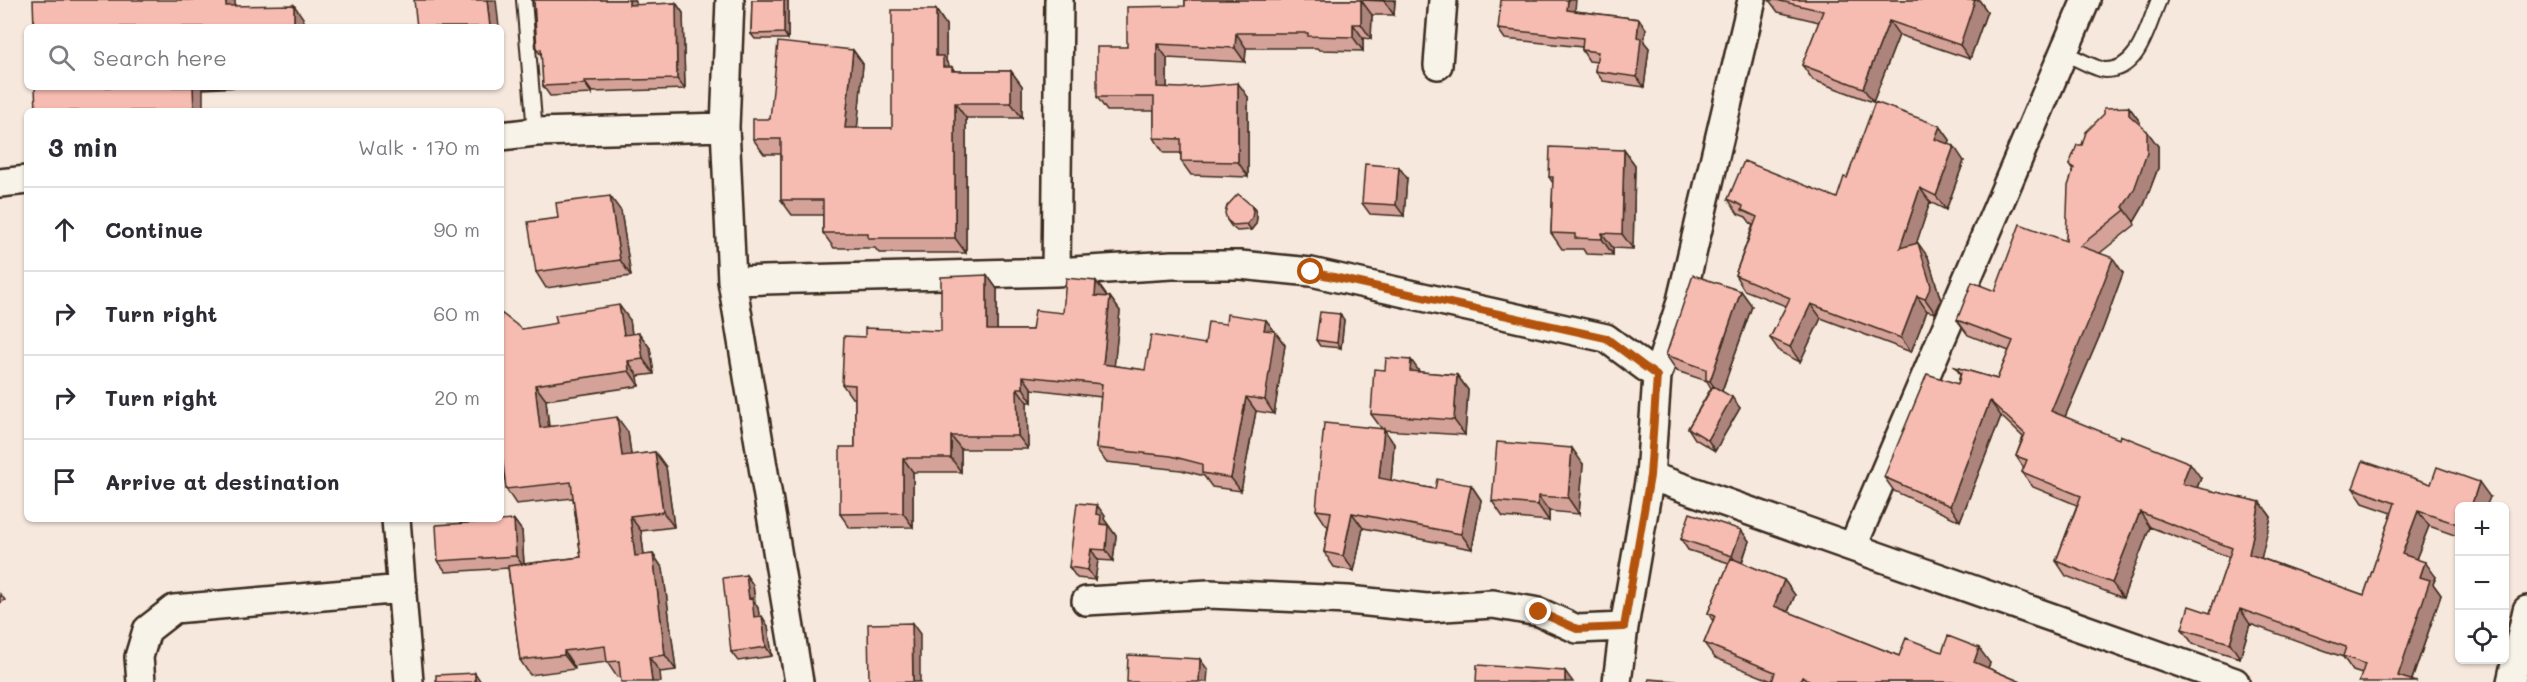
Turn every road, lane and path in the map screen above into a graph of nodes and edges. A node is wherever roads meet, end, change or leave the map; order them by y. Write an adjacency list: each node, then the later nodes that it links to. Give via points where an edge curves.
1 (524, 0): 11 (lane)
2 (730, 0): 10 (street)
3 (1059, 0): 15 (street)
4 (1443, 0): 9 (street)
5 (1752, 0): 17 (street, via 1680,305)
6 (2086, 0): 8 (street)
7 (2158, 0): 8 (lane, via 2134,57 2122,66 2105,70)
8 (2063, 52): 20 (street)
9 (1438, 65)
10 (725, 127): 11 (street); 16 (street)
11 (535, 132): 12 (street)
12 (504, 136)
13 (24, 180): 14 (street)
14 (0, 183)
15 (1056, 272): 16 (street); 17 (street, via 1172,264 1311,272 1606,338)
16 (732, 281): 27 (street)
17 (1657, 376): 18 (street)
18 (1650, 476): 20 (street); 24 (street)
19 (396, 522): 21 (street)
20 (1853, 546): 29 (street)
21 (403, 590): 25 (street, via 174,609 147,630 139,657); 26 (street)
22 (1086, 601): 24 (street, via 1209,594 1426,608 1493,604 1539,612 1577,629)
23 (2527, 610): 30 (street)
24 (1624, 627): 28 (street)
25 (141, 682)
26 (409, 682)
27 (799, 682)
28 (1617, 682)
29 (2235, 682)
30 (2511, 682)

